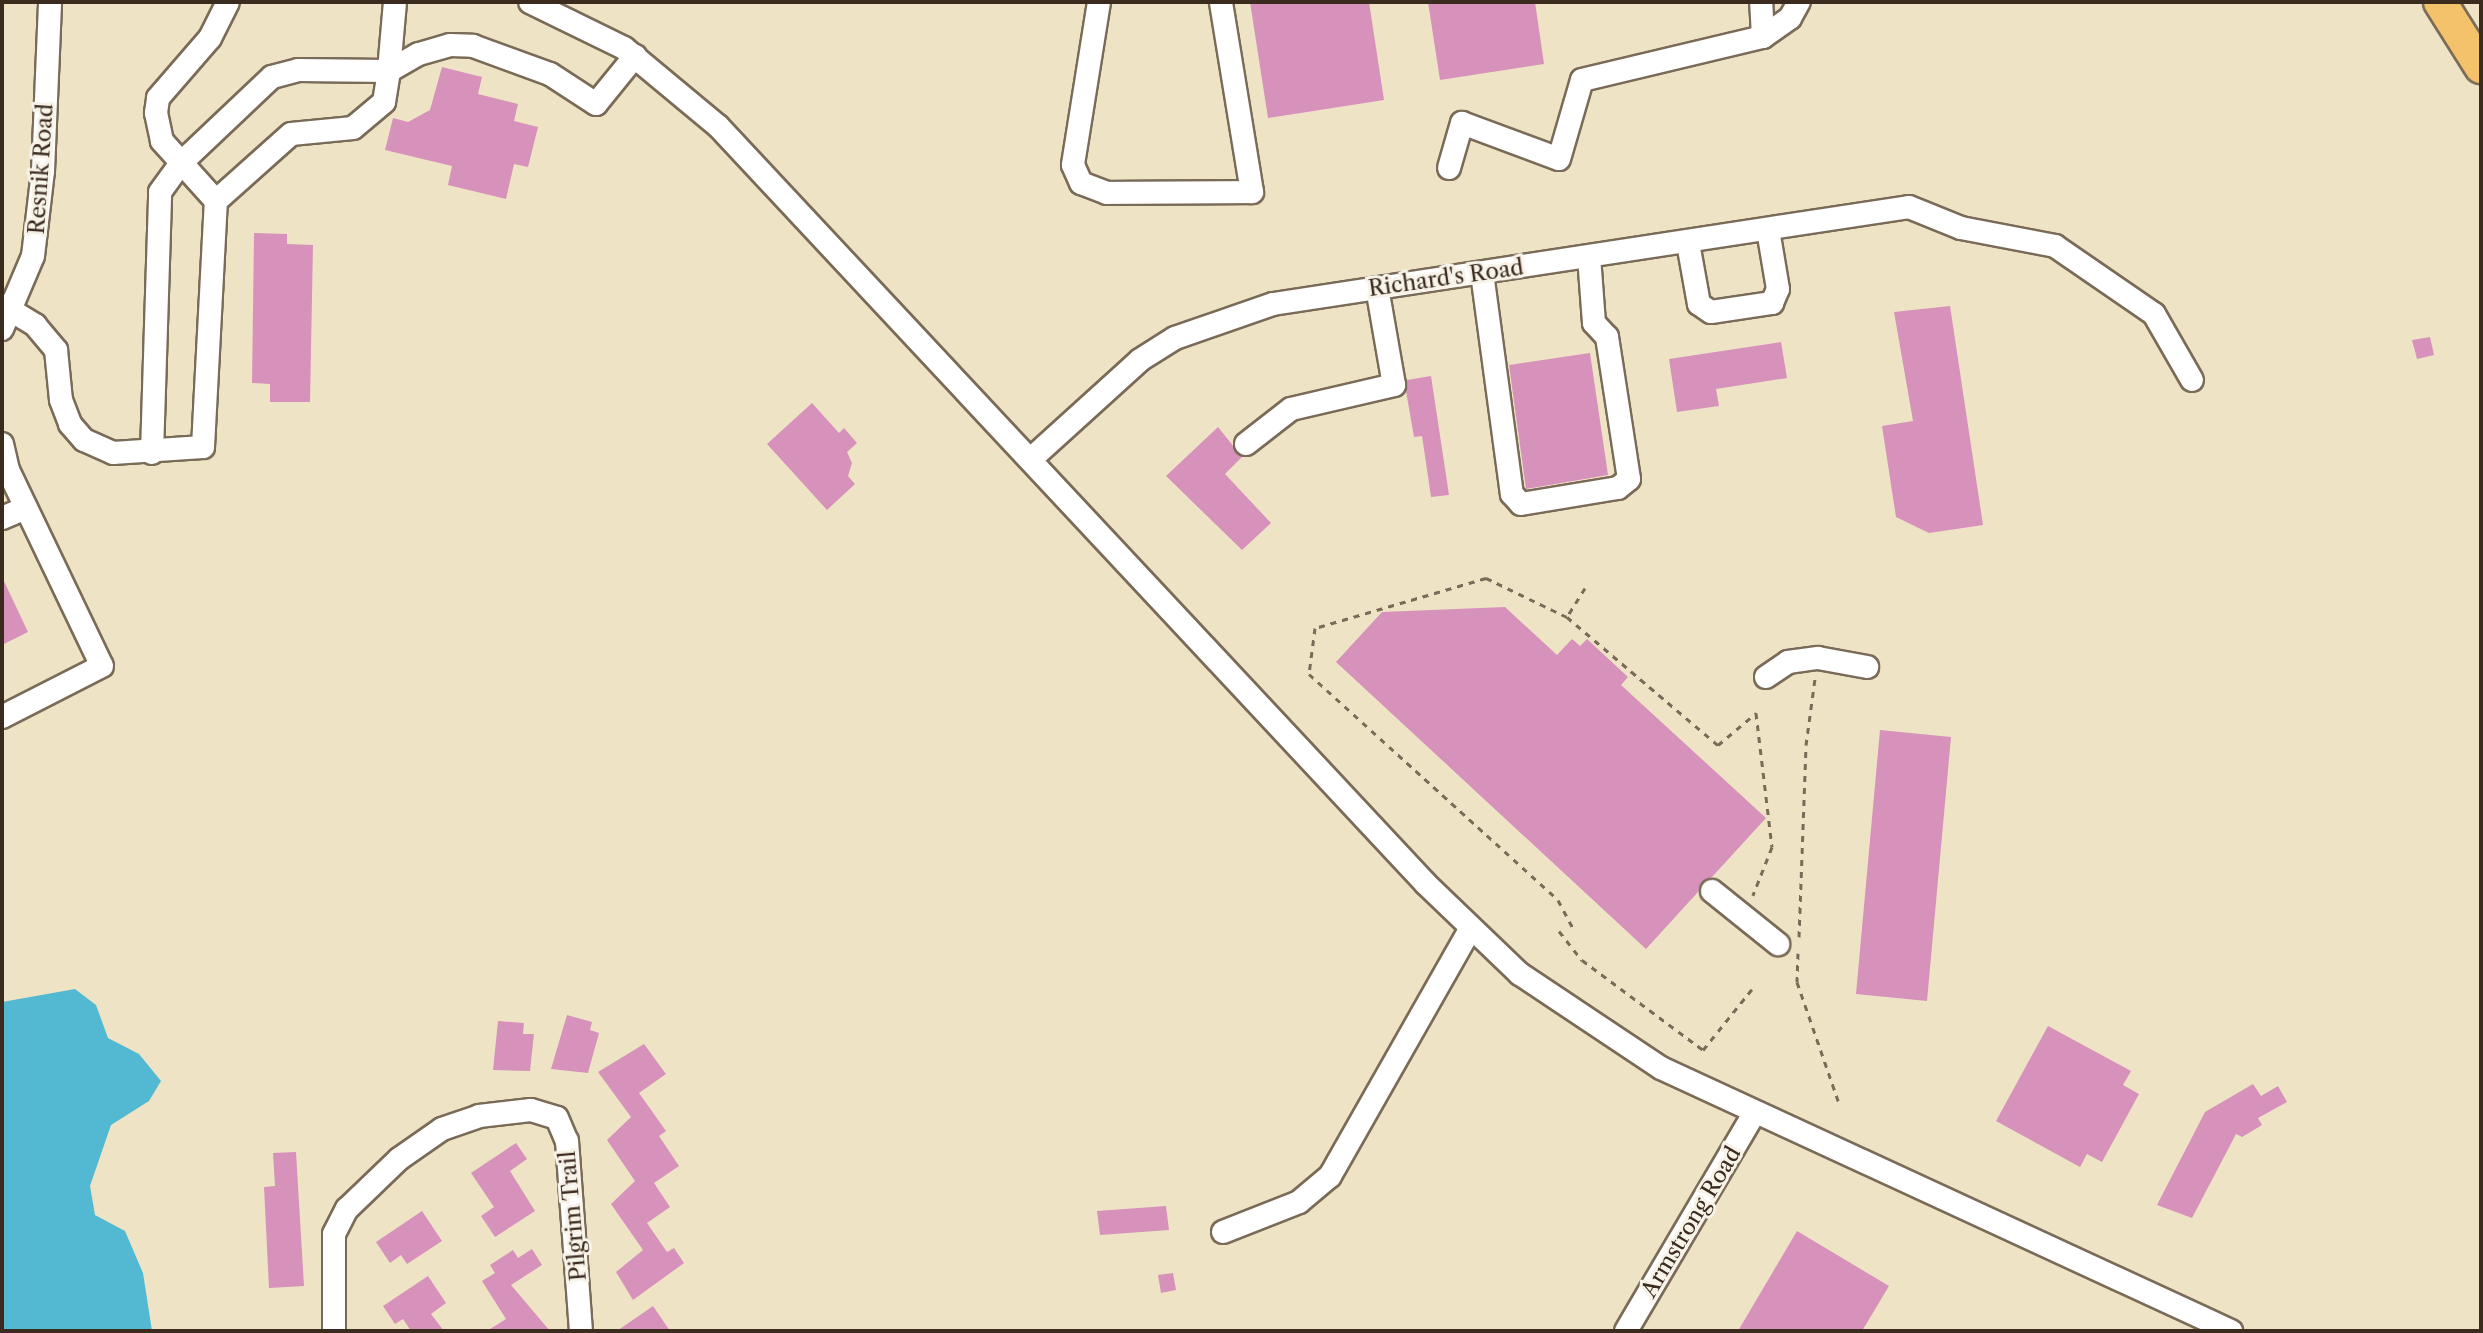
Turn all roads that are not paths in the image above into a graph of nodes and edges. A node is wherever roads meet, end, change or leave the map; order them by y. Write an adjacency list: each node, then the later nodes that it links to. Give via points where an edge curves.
1 (50, 2): 22 (street, Resnik Road, via 43,171 33,256)
2 (228, 2): 14 (street, via 210,38 158,98 156,128)
3 (395, 2): 13 (street)
4 (530, 2): 11 (street, via 575,20)
5 (1099, 2): 6 (street, via 1073,165 1081,183 1107,193 1252,192)
6 (1221, 2)
7 (1761, 2): 10 (street)
8 (1799, 2): 10 (street, via 1790,18)
9 (2440, 2): 12 (highway)
10 (1763, 37): 15 (street, via 1582,80 1559,159 1462,123)
11 (635, 56): 13 (street, via 596,104 550,74 473,46 450,45 419,54); 27 (street, via 718,126)
12 (2481, 67)
13 (389, 71): 14 (street, via 298,70 272,77); 16 (street, via 384,102 353,128 291,134)
14 (181, 163): 16 (street); 26 (street, via 160,192)
15 (1449, 168)
16 (216, 201): 26 (street, via 203,447)
17 (1768, 230): 18 (street, Richard's Road); 18 (street, via 1778,289 1772,303 1711,312 1699,304); 23 (street, Richard's Road, via 1909,207 1961,228 2055,246 2154,314)
18 (1688, 243): 19 (street, Richard's Road)
19 (1589, 257): 20 (street, Richard's Road); 20 (street, via 1594,323 1607,337 1629,479 1618,488 1521,504 1512,494)
20 (1482, 273): 21 (street, Richard's Road)
21 (1377, 288): 24 (street, via 1394,385 1291,409); 27 (street, Richard's Road, via 1273,304 1175,338 1098,394)
22 (6, 315): 26 (street, via 35,325 56,350 61,400 70,424 84,440 113,453)
23 (2192, 380)
24 (1246, 444)
25 (2, 450): 28 (street)
26 (152, 453)
27 (1031, 459): 34 (street)
28 (26, 508): 29 (street); 32 (street, via 102,666)
29 (2, 518)
30 (1867, 667): 31 (street, via 1818,658 1788,662)
31 (1766, 677)
32 (2, 717)
33 (1712, 891): 35 (street)
34 (1470, 930): 36 (street, via 1534,985 1661,1068); 37 (street, via 1330,1176 1299,1202)
35 (1778, 944)
36 (1755, 1112): 40 (street, Armstrong Road); 41 (street)
37 (1223, 1232)
38 (334, 1331): 39 (street, Pilgrim Trail, via 334,1234 340,1217 399,1159 442,1129 492,1113 552,1114 562,1124 570,1159)
39 (581, 1331)
40 (1626, 1331)
41 (2231, 1331)

